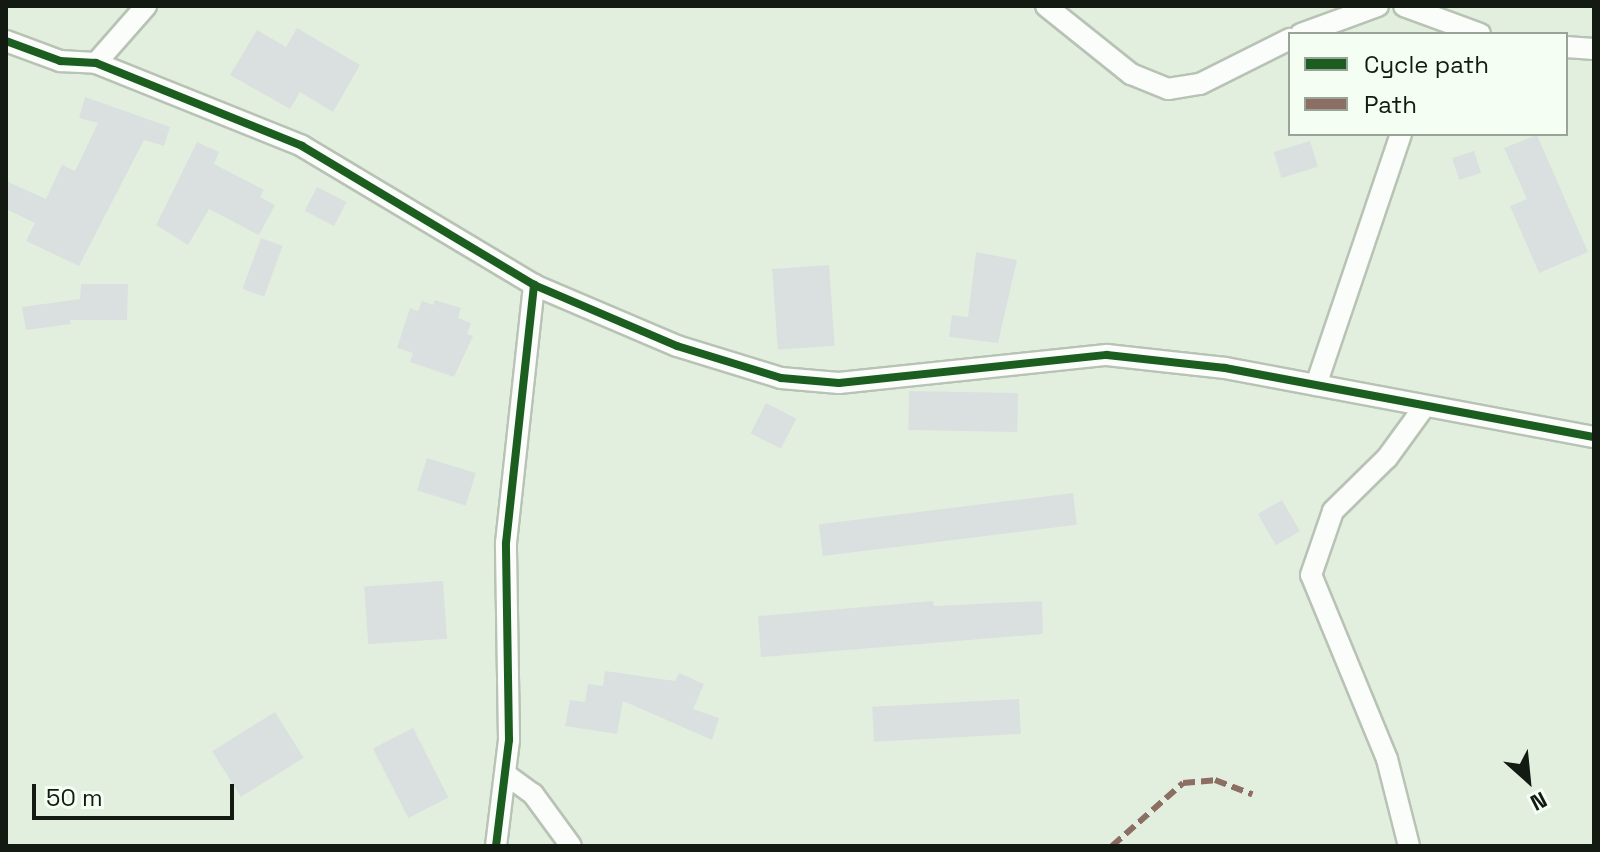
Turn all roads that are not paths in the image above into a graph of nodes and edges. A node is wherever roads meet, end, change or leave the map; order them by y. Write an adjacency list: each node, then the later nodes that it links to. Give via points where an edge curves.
1 (146, 6): 12 (street)
2 (1046, 6): 8 (street, via 1131,74 1168,89 1200,84)
3 (1378, 6): 6 (street)
4 (1404, 6): 5 (street)
5 (1430, 19): 7 (street)
6 (1306, 32)
7 (1473, 32)
8 (1288, 40)
9 (6, 41): 12 (street, via 60,61)
10 (1568, 47): 11 (street)
11 (1594, 49)
12 (96, 63): 14 (street, via 328,159 480,257)
13 (1400, 136): 15 (street)
14 (534, 285): 15 (street, via 677,346 810,383 983,371 1107,355); 18 (street, via 506,543)
15 (1316, 385): 16 (street)
16 (1424, 407): 17 (street); 21 (street, via 1387,458 1333,511 1311,575 1387,759)
17 (1594, 437)
18 (508, 776): 19 (street); 20 (street, via 533,794)
19 (496, 846)
20 (571, 846)
21 (1409, 846)

